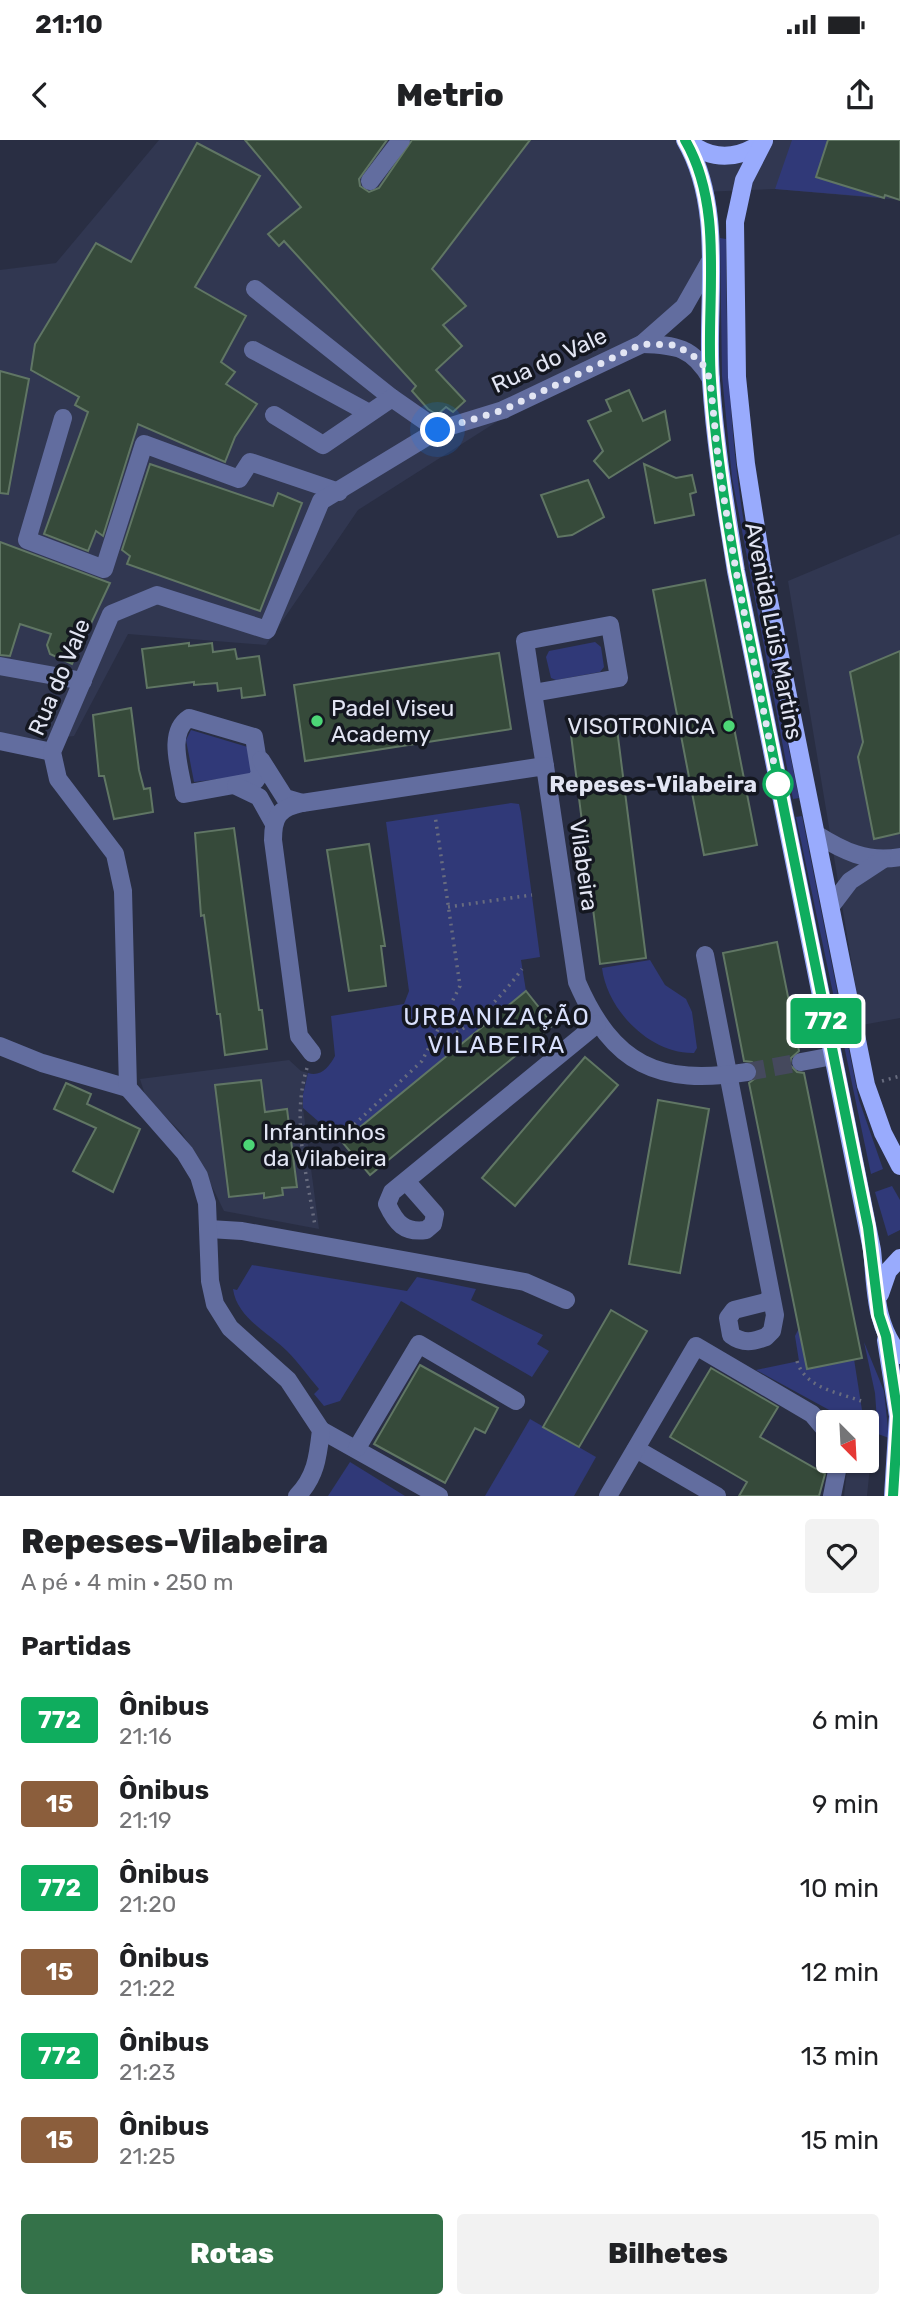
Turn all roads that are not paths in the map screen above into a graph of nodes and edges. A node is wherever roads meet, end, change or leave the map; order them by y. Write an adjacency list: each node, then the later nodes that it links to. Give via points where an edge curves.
1 (401, 140): 4 (street)
2 (686, 140): 3 (main road, via 714,156 732,157); 5 (main road, Avenida Luis Martins, via 705,186)
3 (765, 141): 26 (main road, via 744,180 736,222 737,377 762,566)
4 (370, 181)
5 (709, 262): 7 (street, via 684,307); 9 (main road, Avenida Luis Martins)
6 (255, 289): 10 (street)
7 (642, 344): 9 (street, via 676,345 701,361); 14 (street, Rua do Vale, via 503,410)
8 (253, 350): 11 (street)
9 (710, 379): 33 (main road, Avenida Luis Martins, via 736,571)
10 (392, 398): 11 (street); 14 (street)
11 (369, 413): 12 (street, via 323,445)
12 (274, 415)
13 (63, 418): 15 (street, via 27,540 104,569 144,444 239,479 250,462)
14 (438, 430): 15 (street, Rua do Vale)
15 (339, 492): 17 (street, Rua do Vale, via 321,501 267,630 157,595 111,614)
16 (0, 666): 17 (street)
17 (83, 681): 21 (street, Rua do Vale)
18 (533, 693): 18 (street, Vilabeira, via 619,678 610,625 525,641); 22 (street, Vilabeira)
19 (0, 741): 21 (street)
20 (256, 751): 23 (street, via 260,774 255,781); 23 (street, via 254,737 197,719 189,718 177,729 184,794); 24 (street, via 285,798)
21 (52, 752): 37 (street, Rua do Vale, via 58,779 115,854 123,891)
22 (545, 766): 24 (street); 30 (street, Vilabeira, via 577,982)
23 (236, 786): 25 (street, via 258,797)
24 (302, 803): 25 (street, via 279,811)
25 (273, 822): 32 (street, via 299,1036)
26 (816, 834): 27 (street, via 845,853); 28 (main road)
27 (891, 858): 28 (street, via 850,881)
28 (831, 906): 38 (main road, via 866,1085)
29 (705, 955): 36 (street)
30 (597, 1024): 36 (street, Vilabeira, via 607,1038 639,1061 673,1075); 39 (street)
31 (0, 1046): 37 (street)
32 (312, 1053)
33 (833, 1056): 34 (street); 44 (main road, Avenida Luis Martins, via 872,1250)
34 (801, 1062)
35 (747, 1072): 36 (street, Vilabeira)
36 (728, 1075): 42 (street)
37 (128, 1088): 40 (street, via 199,1176)
38 (900, 1166)
39 (406, 1181)
40 (209, 1229): 43 (street, via 525,1282); 49 (street, via 209,1282 215,1304 230,1328 288,1380)
41 (900, 1258): 44 (main road, via 888,1271 880,1292)
42 (771, 1296)
43 (566, 1300)
44 (879, 1315): 45 (main road)
45 (886, 1336): 46 (main road); 58 (main road, via 898,1416)
46 (900, 1354)
47 (516, 1401): 50 (street, via 419,1344)
48 (816, 1419): 51 (street, via 696,1346)
49 (321, 1430): 50 (street); 53 (street, via 310,1484)
50 (357, 1448): 54 (street)
51 (636, 1449): 55 (street); 56 (street)
52 (836, 1474): 57 (street)
53 (297, 1496)
54 (439, 1496)
55 (608, 1496)
56 (717, 1496)
57 (832, 1496)
58 (893, 1496)

